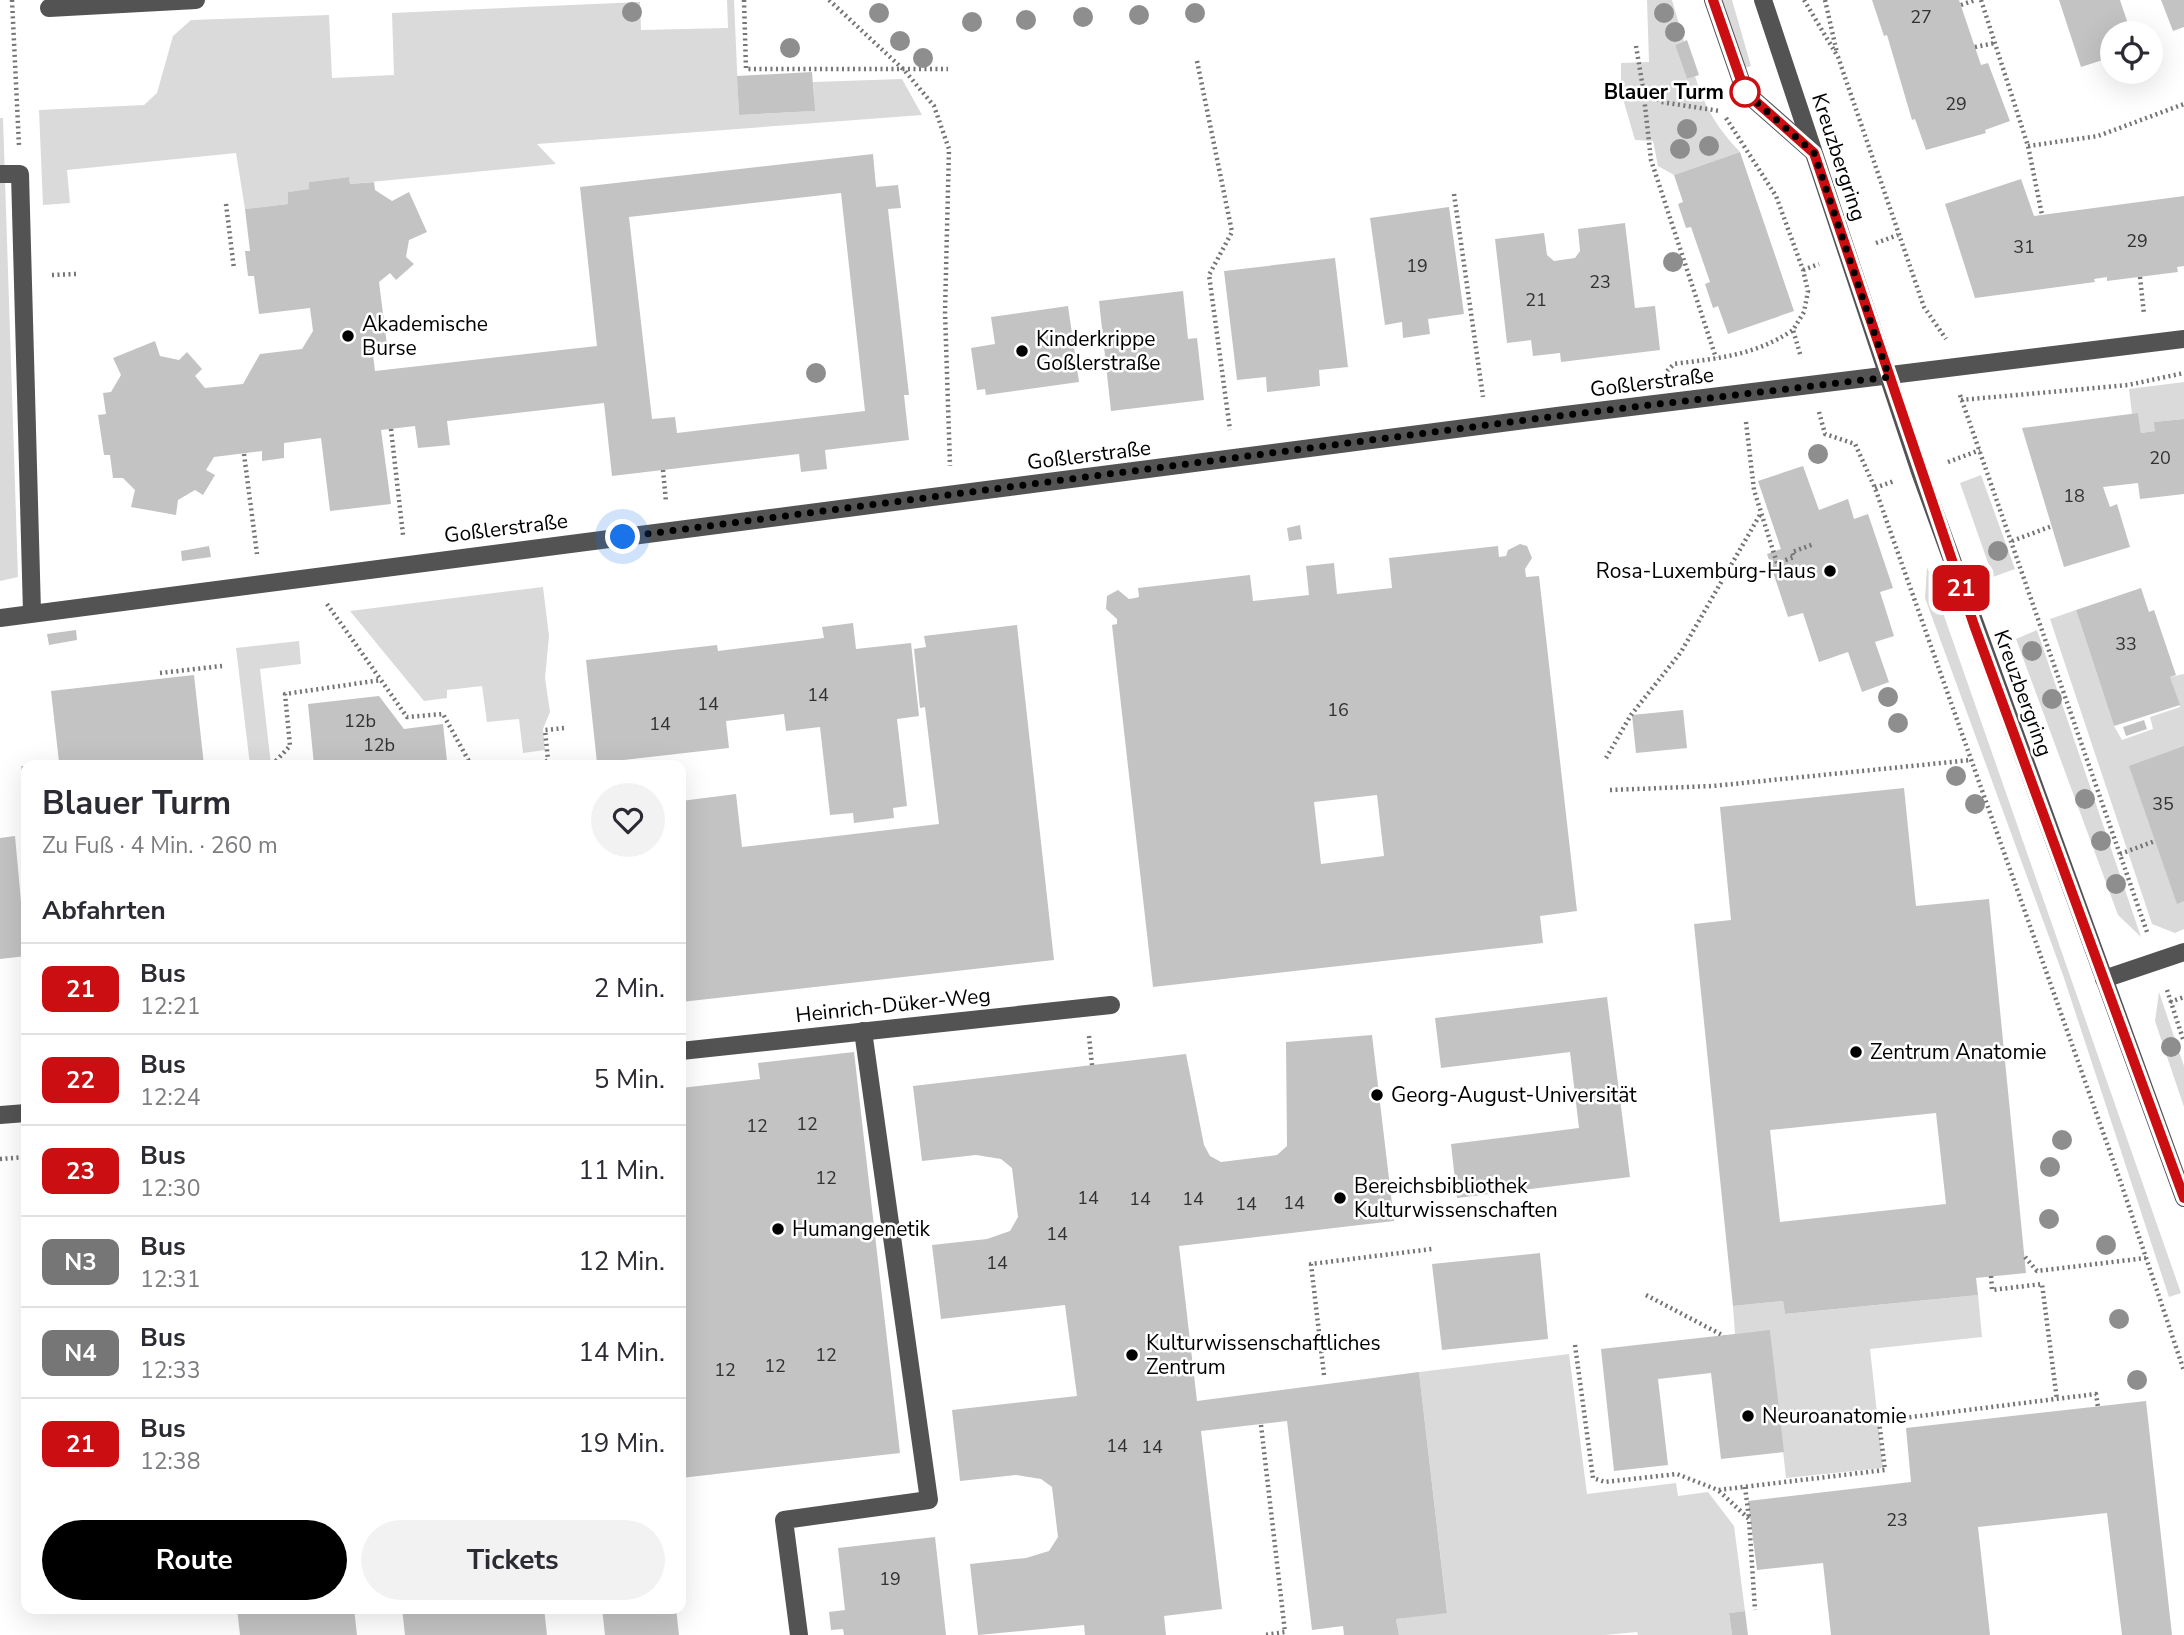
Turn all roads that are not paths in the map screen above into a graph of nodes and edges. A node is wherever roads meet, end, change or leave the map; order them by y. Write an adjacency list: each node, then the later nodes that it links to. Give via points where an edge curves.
1 (196, 0): 4 (street)
2 (1713, 0): 5 (street, via 1745,92)
3 (1763, 0): 5 (street, Kreuzbergring)
4 (49, 8)
5 (1814, 153): 8 (street, Kreuzbergring)
6 (0, 174): 9 (street, via 20,174)
7 (2184, 339): 8 (street, Goßlerstraße)
8 (1889, 377): 9 (street, Goßlerstraße); 12 (street, Kreuzbergring)
9 (32, 612): 10 (street, Goßlerstraße)
10 (0, 618)
11 (2184, 952): 12 (street)
12 (2104, 979): 18 (street, Kreuzbergring)
13 (1111, 1005): 14 (street, Heinrich-Düker-Weg)
14 (863, 1031): 15 (street, Heinrich-Düker-Weg); 19 (street, via 929,1500 784,1520)
15 (686, 1050)
16 (21, 1113): 17 (street)
17 (0, 1115)
18 (2184, 1198)
19 (799, 1635)

